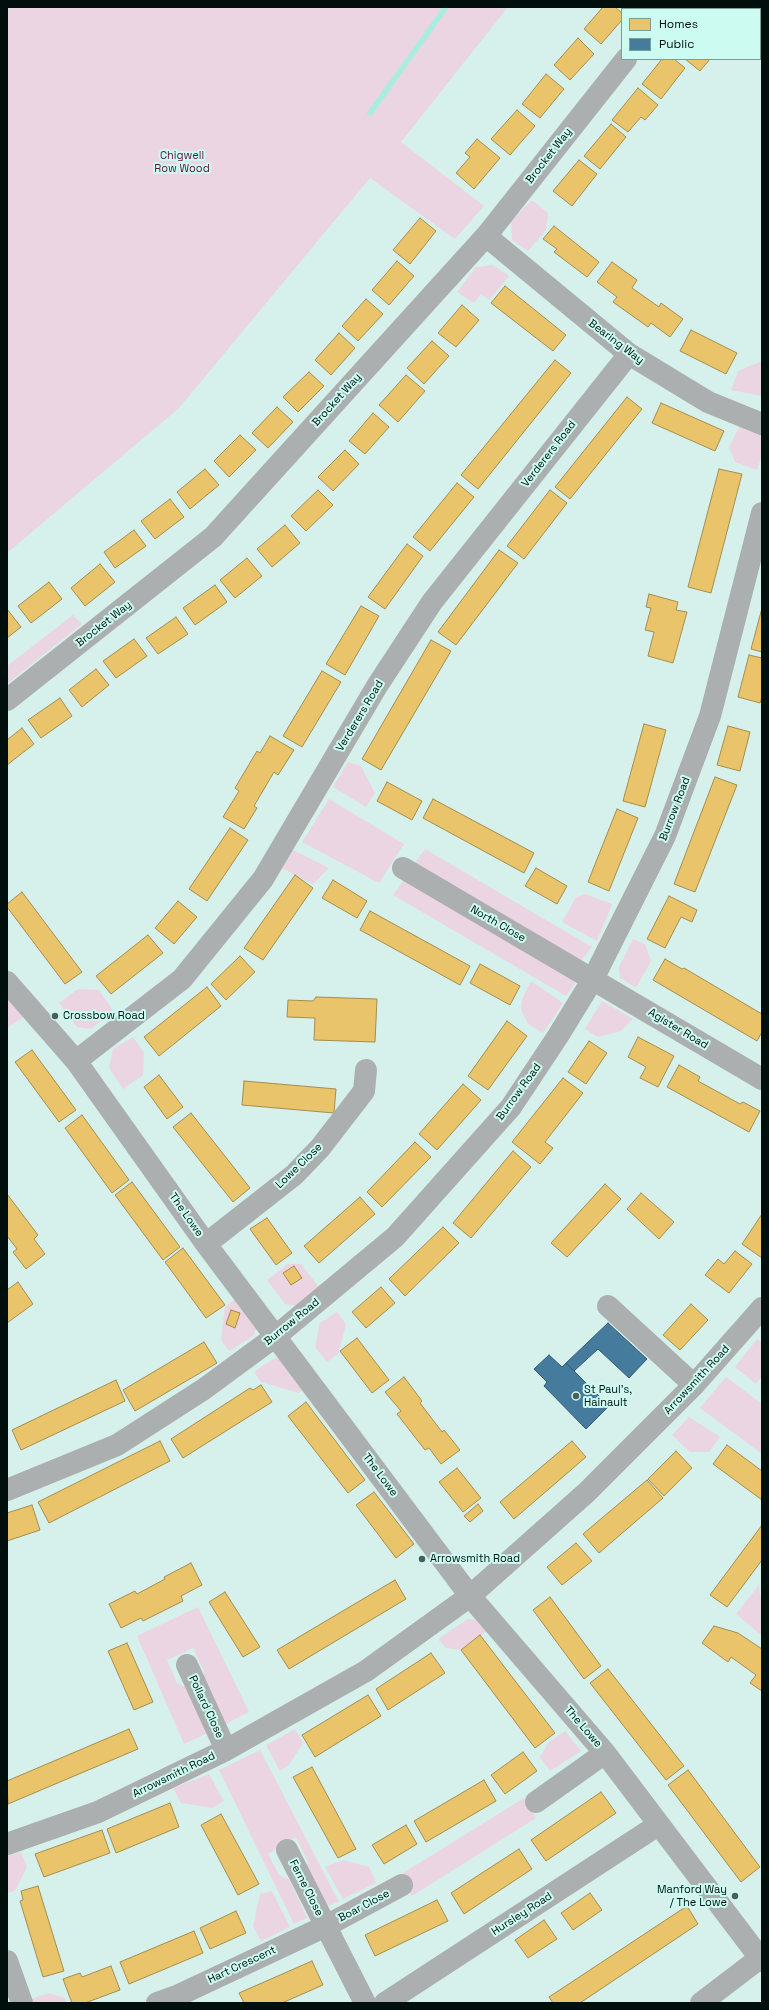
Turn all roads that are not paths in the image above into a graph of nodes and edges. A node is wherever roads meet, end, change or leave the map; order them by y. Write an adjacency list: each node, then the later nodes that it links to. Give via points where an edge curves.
1 (625, 60): 2 (street, Brocket Way)
2 (486, 236): 3 (street, Bearing Way); 6 (street, Brocket Way, via 213,537)
3 (629, 354): 4 (street, Bearing Way, via 708,402); 10 (street, Verderers Road, via 432,602 377,686 263,879 182,979)
4 (762, 424)
5 (762, 513): 8 (street, Burrow Road, via 710,716 665,836)
6 (7, 700)
7 (403, 868): 8 (street, North Close)
8 (593, 979): 12 (street, Agister Road); 18 (street, Burrow Road, via 511,1107 395,1237)
9 (7, 982): 10 (street, The Lowe)
10 (76, 1061): 15 (street, The Lowe)
11 (366, 1070): 14 (street, Lowe Close, via 364,1091 320,1148)
12 (762, 1079)
13 (288, 1154): 14 (street)
14 (294, 1175): 15 (street, Lowe Close)
15 (206, 1244): 18 (street, The Lowe)
16 (608, 1306): 19 (street)
17 (762, 1308): 19 (street, Arrowsmith Road)
18 (276, 1336): 20 (street, Burrow Road, via 204,1389 117,1445); 21 (street, The Lowe)
19 (694, 1384): 21 (street, Arrowsmith Road, via 587,1492)
20 (7, 1490)
21 (470, 1596): 23 (street, Arrowsmith Road, via 366,1671); 24 (street, The Lowe)
22 (186, 1665): 23 (street, Pollard Close)
23 (226, 1750): 27 (street, Arrowsmith Road, via 98,1812)
24 (605, 1753): 25 (street); 26 (street, The Lowe)
25 (536, 1802)
26 (658, 1825): 31 (street, The Lowe); 36 (street, Hursley Road)
27 (7, 1844)
28 (287, 1850): 30 (street, Ferne Close)
29 (402, 1885): 30 (street, Boar Close)
30 (326, 1926): 34 (street, Hart Crescent); 35 (street, Ferne Close)
31 (761, 1959): 37 (street)
32 (7, 1960): 33 (street)
33 (22, 2003)
34 (157, 2003)
35 (365, 2003)
36 (385, 2003)
37 (701, 2003)

